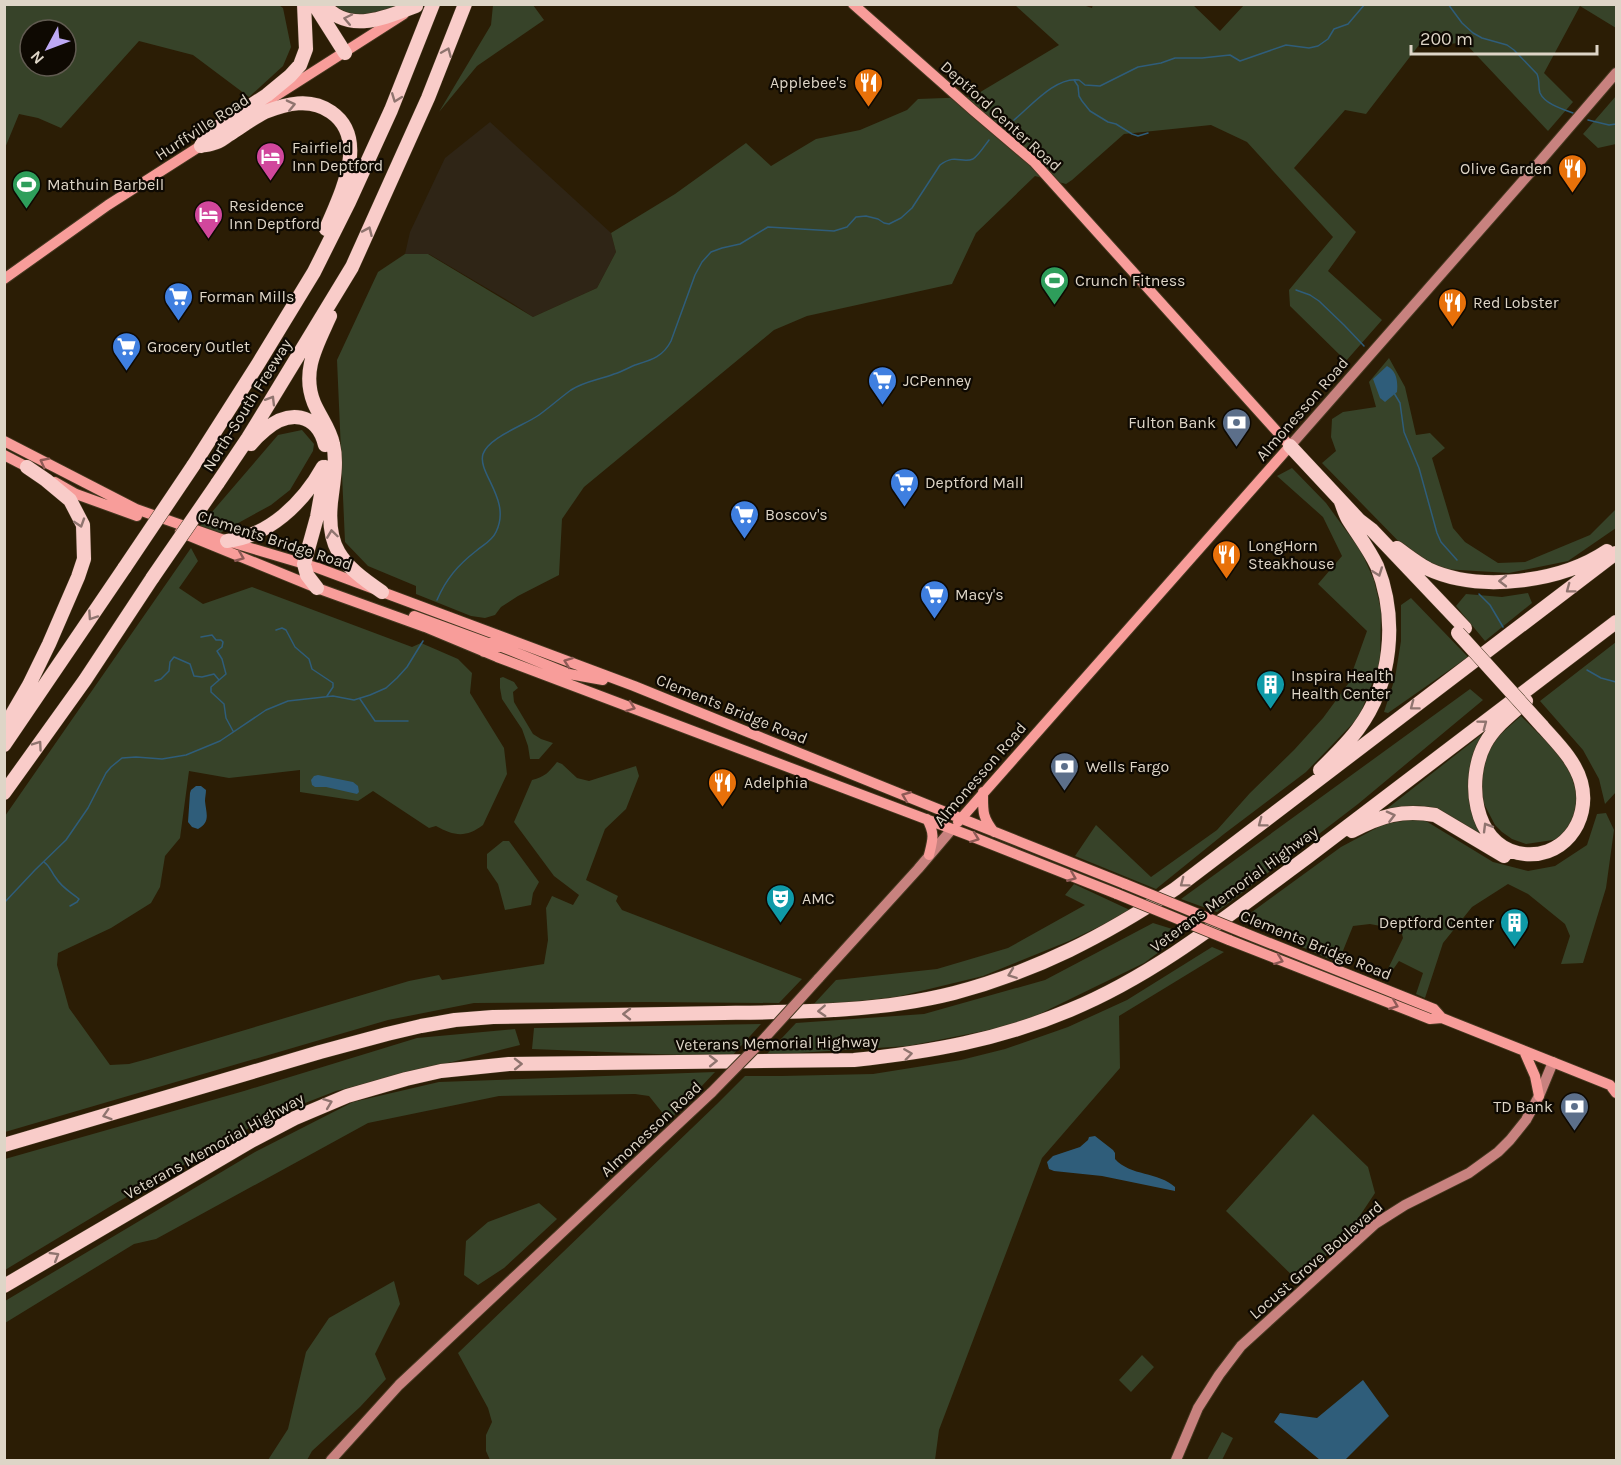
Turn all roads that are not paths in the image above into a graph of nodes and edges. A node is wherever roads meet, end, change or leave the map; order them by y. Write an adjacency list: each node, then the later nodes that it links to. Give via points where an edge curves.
1 (304, 4): 10 (highway, via 306,49 300,65 267,95 209,133)
2 (314, 4): 8 (highway)
3 (323, 4): 7 (highway, one-way to 3, via 379,20 363,21 337,16)
4 (433, 4): 12 (highway, North-South Freeway, one-way to 12, via 391,110)
5 (465, 4): 11 (highway, North-South Freeway, one-way to 5, via 428,98)
6 (853, 4): 15 (main road, Deptford Center Road, via 1034,162)
7 (418, 5): 8 (main road, Hurffville Road)
8 (345, 53): 10 (main road, Hurffville Road)
9 (1617, 73): 15 (street, Almonesson Road)
10 (201, 146): 12 (highway, one-way to 12, via 215,143 264,113 293,104 319,105 339,118 349,136 349,167 321,241); 13 (main road, Hurffville Road, via 108,205)
11 (352, 267): 19 (highway, North-South Freeway, one-way to 11); 28 (highway, one-way to 11, via 356,575 334,544 330,507 333,442 309,382 316,347)
12 (314, 272): 38 (highway, North-South Freeway, one-way to 38, bridge, via 193,466)
13 (4, 279)
14 (4, 441): 22 (main road, Clements Bridge Road, one-way to 14, via 136,509)
15 (1290, 446): 20 (highway); 39 (main road, Almonesson Road)
16 (4, 455): 18 (main road, Clements Bridge Road)
17 (325, 462): 19 (highway, via 323,439 316,426 299,417 283,419 264,430); 22 (highway, via 294,506 278,520 246,538); 26 (highway, via 317,517)
18 (27, 467): 27 (main road, Clements Bridge Road, one-way to 27, via 76,494); 37 (highway, one-way to 37, via 70,500 83,525 84,559 50,644)
19 (217, 484): 40 (highway, North-South Freeway, one-way to 19, bridge)
20 (1341, 502): 21 (highway); 41 (highway, one-way to 41, via 1370,551 1383,585 1389,621 1387,661 1380,688 1361,725 1299,787)
21 (1359, 520): 23 (highway); 31 (highway, via 1367,534)
22 (227, 541): 26 (main road, Clements Bridge Road)
23 (1383, 542): 24 (highway, one-way to 23, via 1578,567 1544,577 1509,581 1466,579 1429,569); 31 (highway)
24 (1617, 544)
25 (1617, 554): 41 (highway, Veterans Memorial Highway, one-way to 41)
26 (304, 564): 27 (highway); 28 (main road, Clements Bridge Road)
27 (317, 588): 29 (main road, Clements Bridge Road)
28 (382, 592): 32 (main road, Clements Bridge Road)
29 (375, 609): 32 (main road, via 415,616 488,643); 33 (main road, Clements Bridge Road)
30 (1617, 622): 34 (highway, Veterans Memorial Highway)
31 (1461, 631): 36 (highway)
32 (505, 638): 35 (main road, Clements Bridge Road, one-way to 32)
33 (484, 652): 35 (main road, via 502,647 569,674); 42 (main road, Clements Bridge Road, one-way to 42)
34 (1552, 671): 36 (highway, one-way to 34, via 1575,768 1584,806 1572,835 1563,843 1540,853 1516,852 1505,848 1486,828 1475,790 1477,768 1491,735 1541,687); 46 (highway, Veterans Memorial Highway, one-way to 34)
35 (634, 686): 43 (main road, Clements Bridge Road, one-way to 35)
36 (1545, 723): 46 (highway, one-way to 36, via 1378,819 1414,812 1435,815 1516,861 1545,861 1559,855 1570,849 1584,831 1591,810 1591,790 1573,751)
37 (4, 728)
38 (4, 745)
39 (983, 792): 43 (main road, Almonesson Road); 45 (main road, via 983,813)
40 (4, 793)
41 (1294, 799): 53 (highway, Veterans Memorial Highway, one-way to 53, via 1175,890 1121,924 1010,976 954,993 838,1010 455,1020 320,1052)
42 (927, 819): 44 (main road, Clements Bridge Road); 47 (main road, via 934,838)
43 (960, 819): 44 (main road, Almonesson Road); 45 (main road, Clements Bridge Road)
44 (952, 829): 47 (street, Almonesson Road); 48 (main road, Clements Bridge Road, one-way to 48, bridge, via 1430,1019)
45 (995, 832): 48 (main road, Clements Bridge Road, bridge, via 1434,1009)
46 (1336, 836): 54 (highway, Veterans Memorial Highway, one-way to 46, via 295,1118 346,1096 406,1079 509,1064 854,1060 931,1051 1040,1022 1121,987 1167,960)
47 (929, 855): 55 (street, Almonesson Road, bridge, via 712,1092 399,1385)
48 (1442, 1018): 49 (main road, Clements Bridge Road)
49 (1524, 1051): 50 (main road, Clements Bridge Road); 52 (main road)
50 (1553, 1062): 51 (main road, Clements Bridge Road); 52 (street, Locust Grove Boulevard)
51 (1614, 1088)
52 (1539, 1096): 56 (street, Locust Grove Boulevard, via 1516,1133 1498,1152 1469,1173 1375,1224 1241,1346 1198,1408)
53 (4, 1145)
54 (4, 1286)
55 (330, 1461)
56 (1176, 1461)

